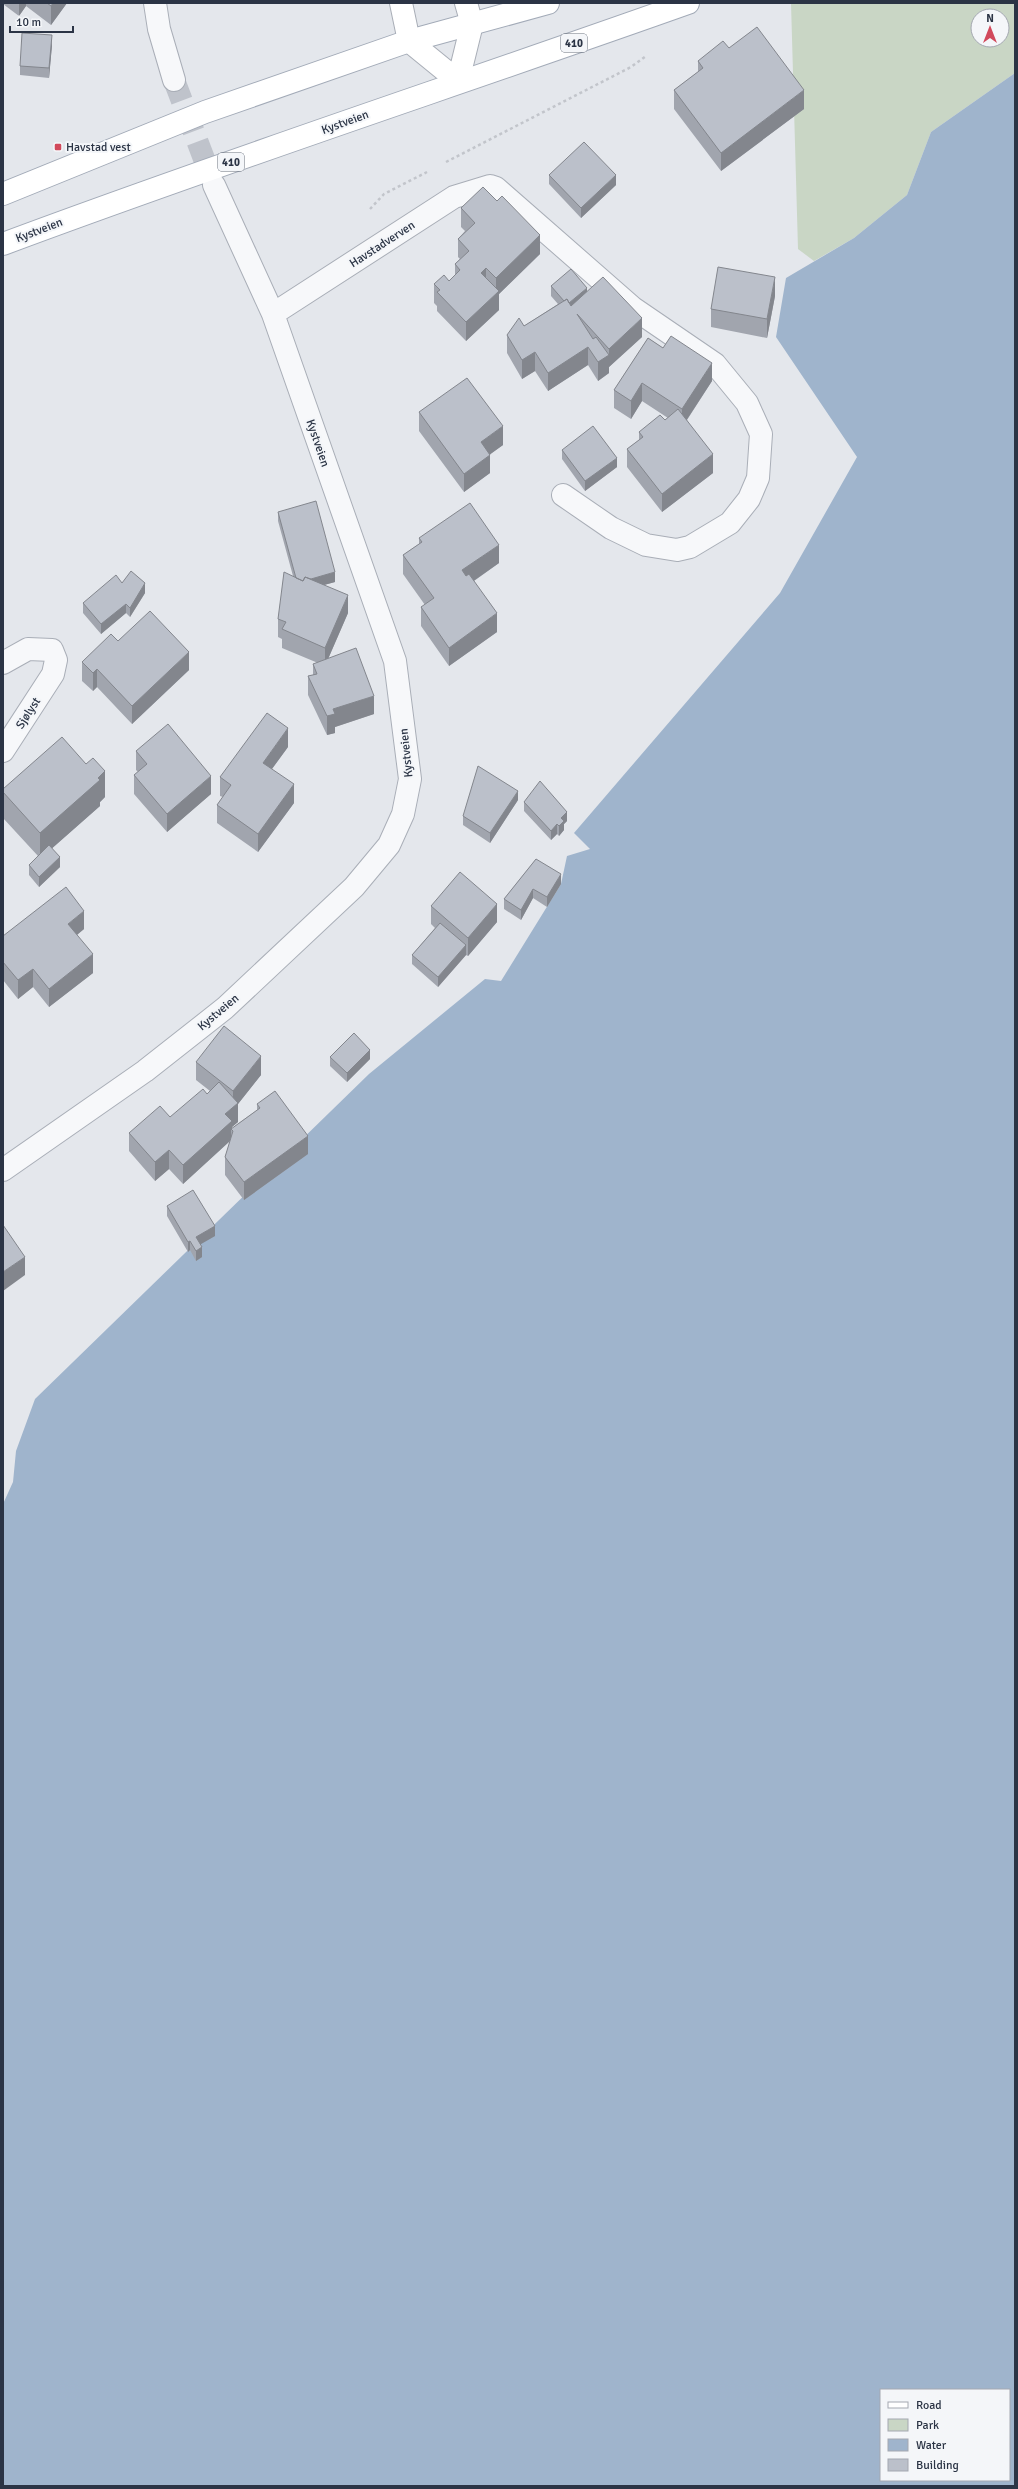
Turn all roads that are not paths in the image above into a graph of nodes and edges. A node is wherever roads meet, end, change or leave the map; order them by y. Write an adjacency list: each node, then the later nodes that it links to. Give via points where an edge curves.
1 (155, 3): 8 (street, via 159,29)
2 (402, 3): 7 (main road)
3 (466, 3): 6 (main road)
4 (548, 3): 6 (main road)
5 (688, 3): 9 (main road, Kystveien / 410)
6 (472, 24): 7 (main road); 9 (main road)
7 (409, 42): 9 (main road); 11 (main road, via 205,112)
8 (174, 80)
9 (458, 81): 12 (main road, Kystveien / 410)
10 (214, 185): 13 (street, Kystveien)
11 (3, 194)
12 (3, 244)
13 (272, 314): 14 (street, Havstadverven, via 454,197 490,186 496,188 633,308 715,364 747,402 761,434 758,478 749,499 730,523 690,547 677,550 646,545 611,528); 17 (street, Kystveien, via 395,661 410,779 403,814 389,845 354,887 225,1008 145,1071)
14 (563, 495)
15 (3, 663): 16 (street, Sjølyst, via 28,649 52,650 56,660 53,674)
16 (3, 751)
17 (3, 1170)

